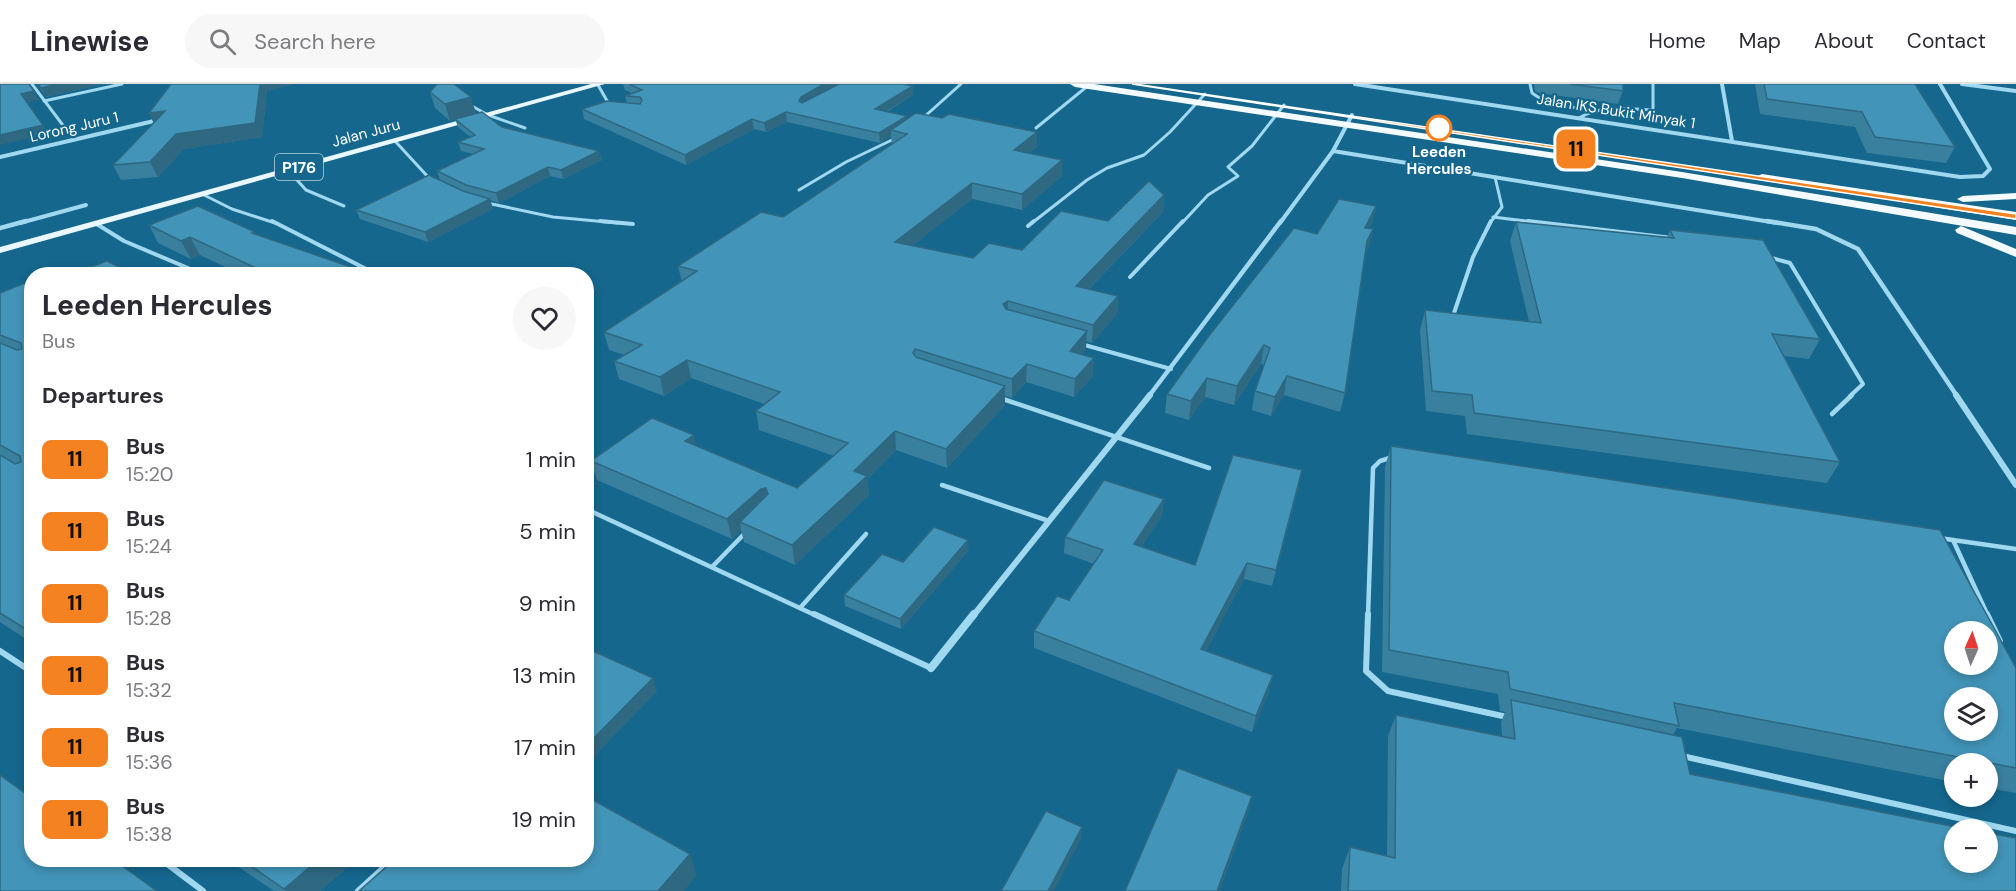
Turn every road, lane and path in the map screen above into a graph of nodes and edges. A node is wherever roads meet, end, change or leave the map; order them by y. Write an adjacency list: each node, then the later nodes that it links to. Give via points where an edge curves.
1 (32, 84): 16 (lane)
2 (122, 84): 16 (lane)
3 (599, 84): 19 (lane); 22 (main road, Jalan Juru / P176)
4 (961, 84): 26 (lane)
5 (1075, 84): 13 (highway)
6 (1135, 84): 15 (highway)
7 (1355, 84): 23 (street, Jalan IKS Bukit Minyak 1)
8 (1530, 84): 21 (lane, via 1532,93 1541,99)
9 (1653, 84): 21 (lane, via 1653,110)
10 (1722, 84): 32 (street)
11 (1941, 84): 32 (street, Jalan IKS Bukit Minyak 1, via 1990,169 1983,176 1960,177)
12 (1962, 84): 14 (street)
13 (1089, 85): 18 (highway); 28 (lane)
14 (2016, 91)
15 (1205, 94): 18 (lane); 20 (highway)
16 (44, 101): 30 (lane)
17 (464, 101): 22 (lane)
18 (1196, 102): 20 (highway); 50 (lane, via 1144,156 1107,168 1087,180)
19 (610, 107)
20 (1282, 110): 24 (highway); 59 (lane, via 1252,147 1228,167 1238,176 1208,195)
21 (1587, 111): 23 (lane)
22 (488, 115): 27 (lane); 31 (main road, Jalan Juru / P176)
23 (1579, 118): 32 (street, Jalan IKS Bukit Minyak 1)
24 (1350, 120): 33 (street); 41 (highway); 45 (highway)
25 (154, 121): 30 (street, Lorong Juru 1)
26 (917, 123)
27 (525, 128)
28 (1036, 128)
29 (901, 135): 38 (lane)
30 (74, 140): 34 (street, Lorong Juru 1)
31 (395, 141): 35 (main road, Jalan Juru / P176); 37 (lane, via 427,177)
32 (1732, 141)
33 (1333, 150): 36 (street); 62 (street)
34 (0, 157)
35 (288, 170): 39 (main road, Jalan Juru / P176); 44 (lane, via 306,190)
36 (1495, 177): 47 (lane, via 1502,207); 69 (street, via 1816,229 1858,249)
37 (437, 182)
38 (799, 190)
39 (202, 194): 48 (main road, Jalan Juru / P176); 58 (lane, via 232,209 268,219)
40 (2016, 196): 41 (highway, via 1983,200)
41 (1896, 198): 46 (highway)
42 (480, 201): 49 (lane, via 553,216)
43 (86, 205): 51 (street)
44 (344, 206)
45 (1914, 214): 52 (highway); 55 (highway)
46 (2016, 216)
47 (1493, 217): 53 (lane); 60 (lane)
48 (95, 223): 54 (main road, Jalan Juru / P176); 57 (lane, via 124,242)
49 (633, 224)
50 (1028, 226)
51 (0, 228)
52 (2016, 231)
53 (1681, 239)
54 (0, 250)
55 (2016, 253)
56 (1759, 254): 64 (lane, via 1790,263 1863,384)
57 (185, 267)
58 (362, 267)
59 (1130, 277)
60 (1454, 313)
61 (1072, 342): 62 (lane)
62 (1172, 369): 65 (street)
63 (995, 396): 65 (lane)
64 (1832, 414)
65 (1117, 436): 67 (lane); 71 (street)
66 (1406, 459): 83 (lane, via 1394,457 1373,468 1366,671 1388,691)
67 (1209, 468)
68 (942, 485): 71 (lane)
69 (2016, 485)
70 (594, 513): 77 (lane)
71 (1049, 521): 82 (street)
72 (752, 527): 77 (lane)
73 (866, 534): 78 (lane)
74 (1929, 537): 75 (lane)
75 (1953, 540): 76 (lane); 79 (lane)
76 (2016, 549)
77 (712, 567): 78 (lane)
78 (800, 608): 82 (lane)
79 (2001, 643)
80 (0, 651): 81 (lane)
81 (24, 667)
82 (931, 668)
83 (1516, 719)
84 (1679, 755): 85 (lane)
85 (2016, 831)
86 (171, 867): 88 (lane)
87 (384, 867): 89 (lane)
88 (203, 891)
89 (358, 891)

